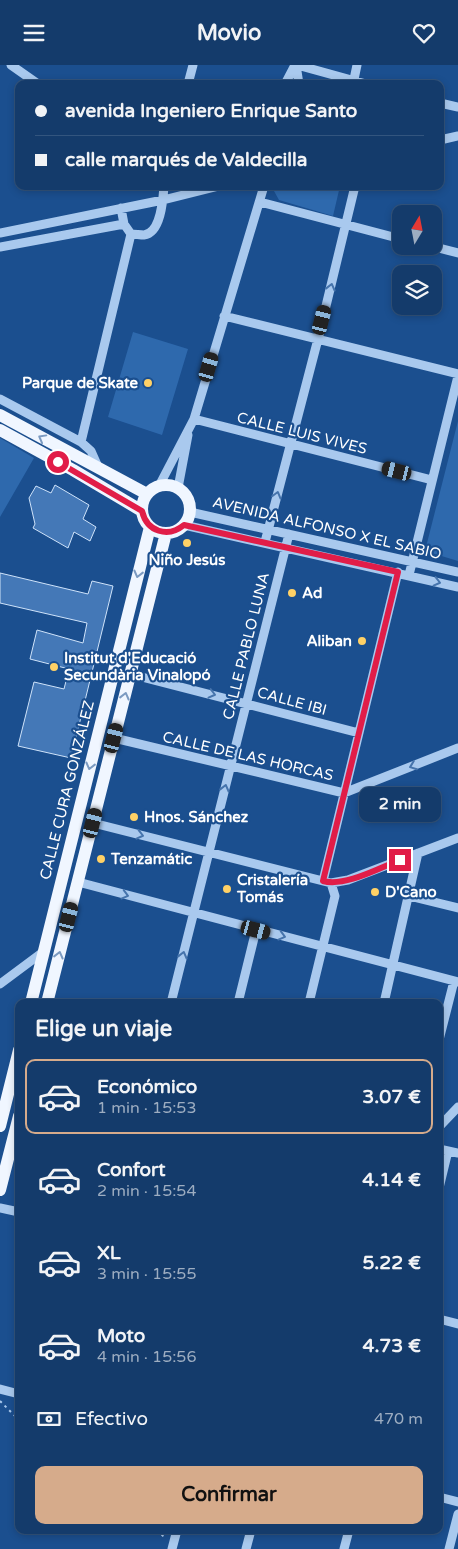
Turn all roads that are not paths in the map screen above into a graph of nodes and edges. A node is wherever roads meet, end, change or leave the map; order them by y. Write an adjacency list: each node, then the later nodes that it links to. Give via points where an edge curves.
1 (11, 65): 6 (street)
2 (29, 65): 6 (street)
3 (193, 65): 8 (street)
4 (296, 65): 9 (street); 10 (street); 11 (street)
5 (357, 65): 12 (street)
6 (26, 76): 7 (street)
7 (32, 80)
8 (189, 80)
9 (287, 80)
10 (298, 80)
11 (347, 80)
12 (354, 80)
13 (444, 104): 14 (street)
14 (458, 107)
15 (458, 136): 16 (street)
16 (444, 139)
17 (164, 190): 21 (street)
18 (203, 190): 21 (street)
19 (263, 190): 22 (street)
20 (354, 190): 25 (street)
21 (163, 200): 23 (street); 27 (street, via 154,229 145,235)
22 (260, 202): 25 (street); 32 (street)
23 (121, 208): 24 (street); 26 (street)
24 (124, 224): 27 (street); 29 (street)
25 (346, 224): 28 (street); 33 (street, one-way to 25)
26 (0, 233)
27 (132, 234): 40 (street)
28 (392, 237)
29 (0, 247)
30 (442, 249): 31 (street)
31 (458, 253)
32 (224, 316): 33 (street); 37 (street)
33 (318, 339): 34 (street); 41 (street)
34 (458, 375): 43 (street)
35 (0, 399): 40 (street)
36 (0, 415): 42 (main road, one-way to 36)
37 (194, 419): 39 (street); 41 (street, CALLE LUIS VIVES)
38 (0, 430): 47 (main road)
39 (188, 432): 44 (street); 45 (street)
40 (81, 442): 42 (street, via 91,451)
41 (291, 444): 43 (street, CALLE LUIS VIVES); 51 (street, one-way to 41)
42 (99, 469): 46 (main road)
43 (432, 480): 56 (street)
44 (159, 486): 45 (main road); 46 (main road)
45 (178, 488): 48 (main road, via 190,503)
46 (147, 494): 47 (main road)
47 (142, 511): 50 (main road)
48 (190, 512): 49 (main road); 51 (street, AVENIDA ALFONSO X EL SABIO)
49 (184, 525): 52 (main road); 54 (street, AVENIDA ALFONSO X EL SABIO)
50 (150, 527): 52 (main road); 79 (main road, CALLE CURA GONZÁLEZ, one-way to 79)
51 (268, 529): 53 (street, AVENIDA ALFONSO X EL SABIO); 54 (street)
52 (166, 533): 61 (main road)
53 (288, 534): 55 (street, CALLE PABLO LUNA); 56 (street, AVENIDA ALFONSO X EL SABIO)
54 (265, 542): 55 (street, AVENIDA ALFONSO X EL SABIO)
55 (285, 547): 57 (street, AVENIDA ALFONSO X EL SABIO); 62 (street, CALLE PABLO LUNA)
56 (412, 561): 58 (street, AVENIDA ALFONSO X EL SABIO); 59 (street)
57 (398, 572): 59 (street, AVENIDA ALFONSO X EL SABIO); 63 (street)
58 (458, 572)
59 (409, 575): 60 (street, AVENIDA ALFONSO X EL SABIO, one-way to 60)
60 (458, 587)
61 (130, 674): 62 (street, CALLE IBI, one-way to 62); 64 (main road, one-way to 61)
62 (246, 703): 63 (street, CALLE IBI); 66 (street, CALLE PABLO LUNA)
63 (359, 733): 67 (street)
64 (114, 738): 66 (street, CALLE DE LAS HORCAS); 68 (main road)
65 (458, 749): 67 (street, CALLE DE LAS HORCAS, one-way to 67)
66 (230, 766): 67 (street, CALLE DE LAS HORCAS); 70 (street, CALLE PABLO LUNA, one-way to 66)
67 (344, 793): 73 (street)
68 (93, 823): 70 (street, one-way to 70); 72 (main road)
69 (458, 838): 71 (street)
70 (208, 852): 73 (street); 76 (street, CALLE PABLO LUNA)
71 (418, 853): 73 (street, via 348,880); 74 (street)
72 (78, 882): 76 (street, one-way to 76); 84 (main road, one-way to 72)
73 (327, 882): 78 (street, via 336,896)
74 (409, 896): 75 (street); 80 (street)
75 (458, 908)
76 (194, 913): 77 (street); 85 (street, CALLE PABLO LUNA, one-way to 76)
77 (256, 930): 78 (street, one-way to 78); 86 (street)
78 (323, 947): 80 (street); 87 (street)
79 (43, 952): 82 (street); 83 (main road, CALLE CURA GONZÁLEZ)
80 (393, 966): 81 (street); 88 (street)
81 (456, 982): 89 (street)
82 (0, 984)
83 (32, 999)
84 (49, 999)
85 (173, 999)
86 (239, 999)
87 (310, 999)
88 (385, 999)
89 (443, 1026)
90 (15, 1067): 93 (main road)
91 (458, 1107): 92 (street)
92 (443, 1123)
93 (0, 1126)
94 (15, 1132): 97 (main road)
95 (443, 1150): 96 (street)
96 (458, 1153)
97 (0, 1191)
98 (0, 1207): 99 (street)
99 (15, 1211)
100 (443, 1320): 101 (street)
101 (458, 1324)
102 (0, 1389): 103 (street)
103 (15, 1393)
104 (443, 1498): 105 (street)
105 (458, 1502)
106 (458, 1514): 113 (street)
107 (176, 1534): 110 (street)
108 (250, 1534): 111 (street)
109 (348, 1534): 112 (street)
110 (172, 1549)
111 (246, 1549)
112 (344, 1549)
113 (450, 1549)

